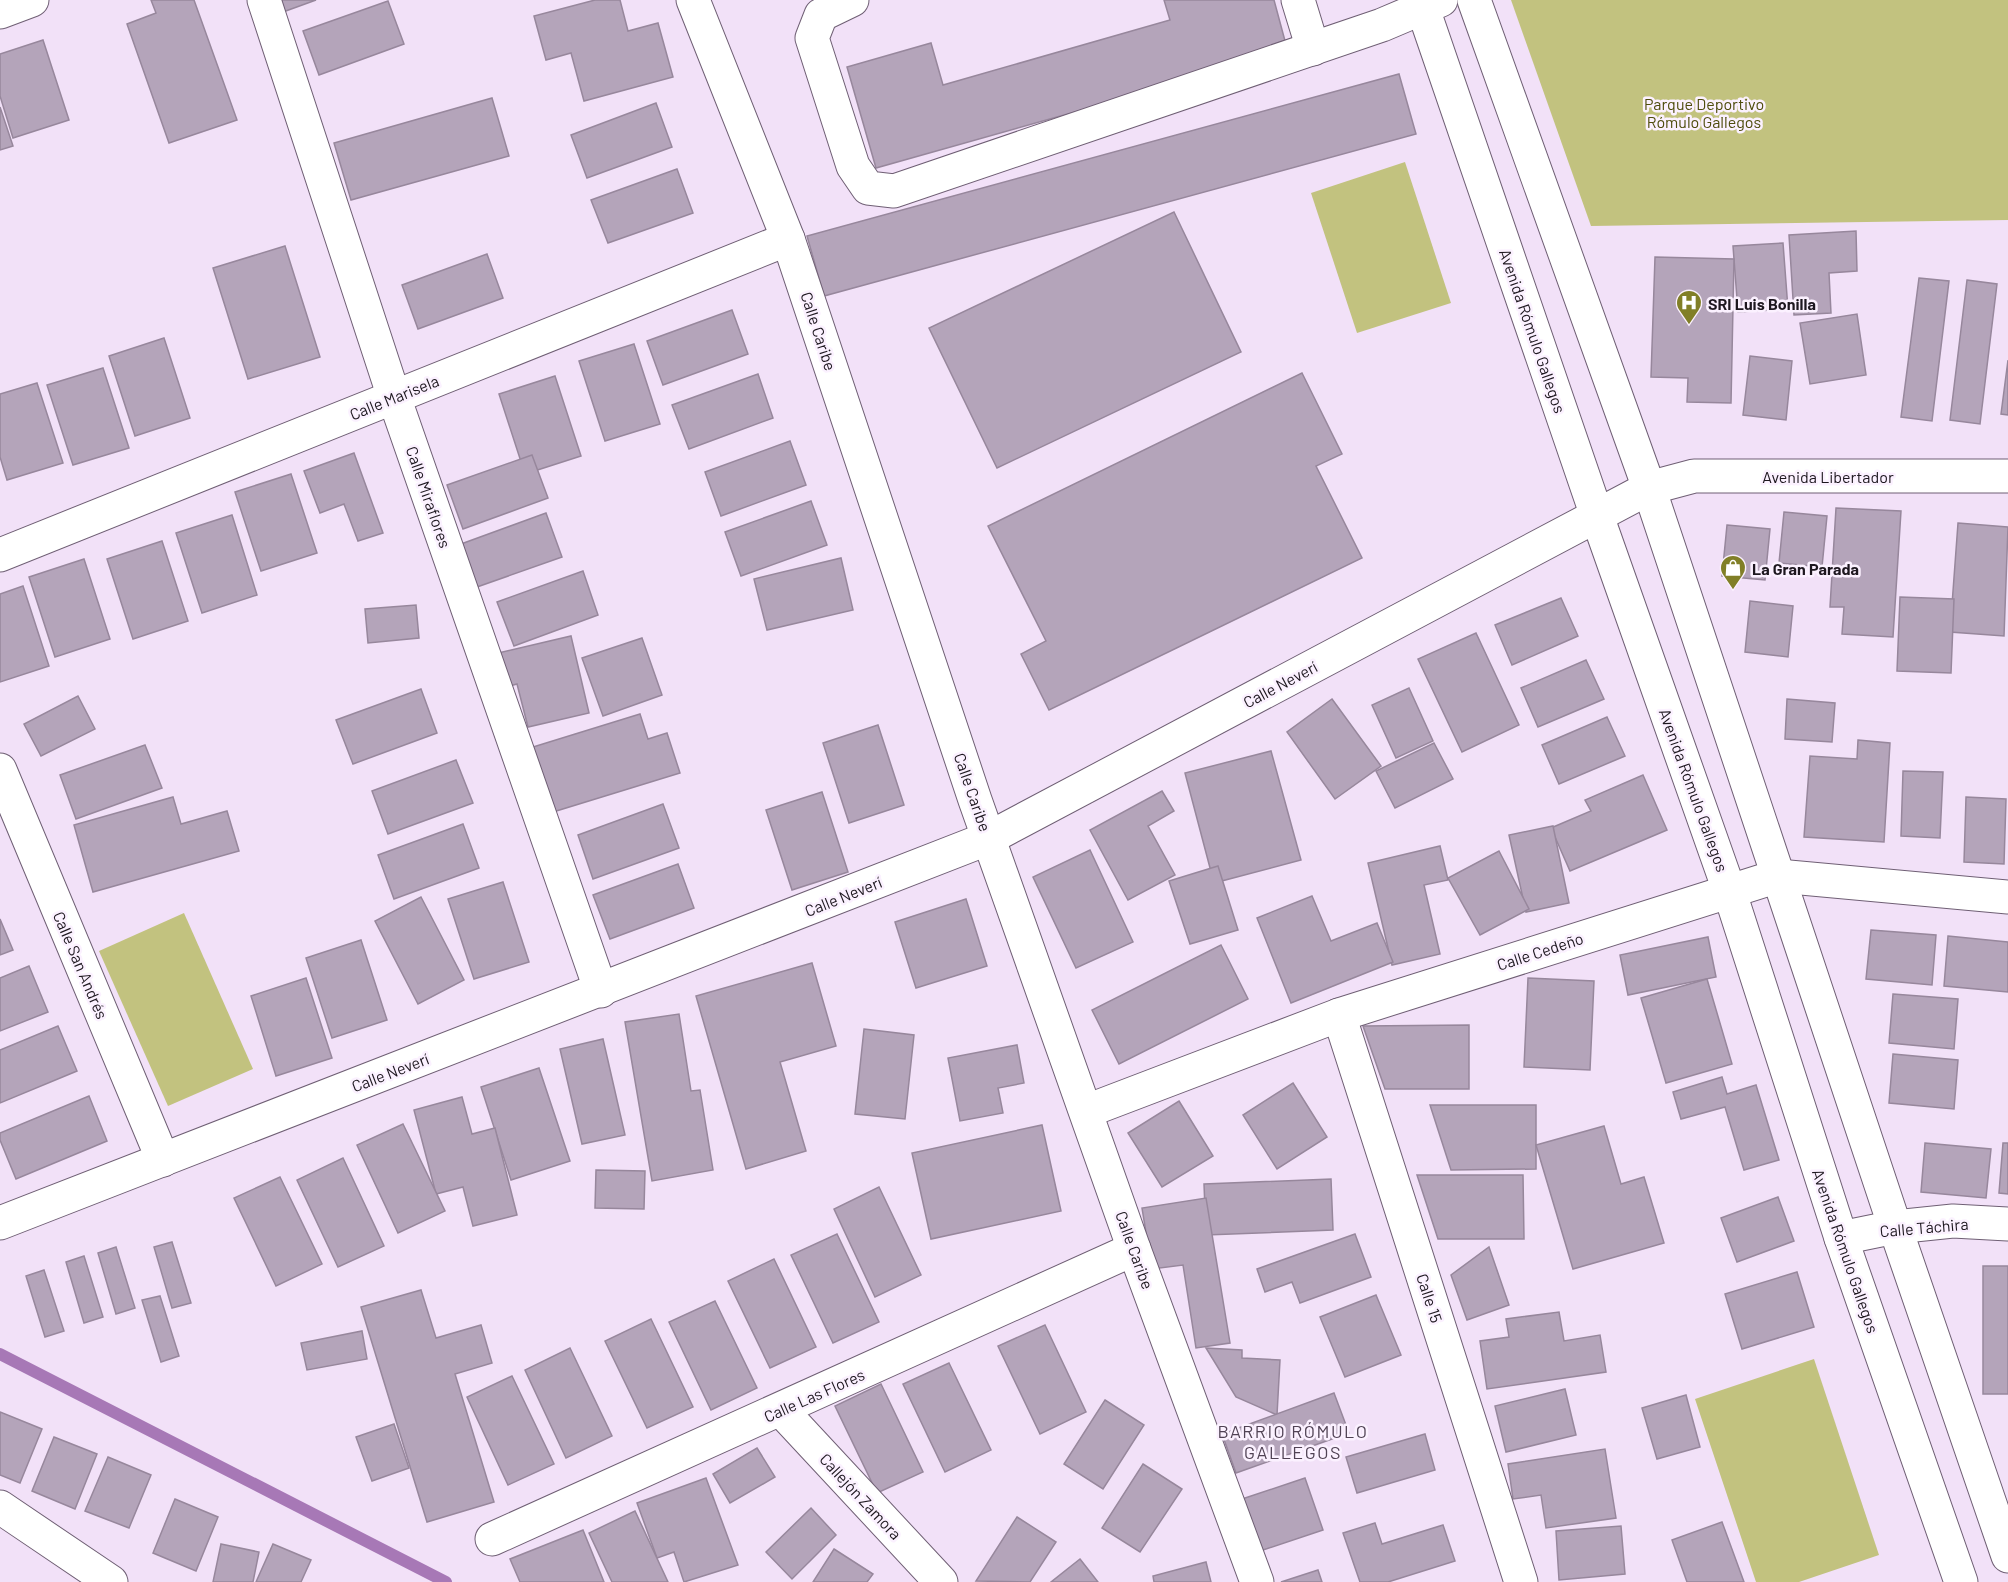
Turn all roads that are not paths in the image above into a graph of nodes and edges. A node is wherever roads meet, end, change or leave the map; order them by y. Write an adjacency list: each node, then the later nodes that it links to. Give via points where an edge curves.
1 (264, 0): 9 (street, Calle Miraflores)
2 (693, 0): 8 (street, Calle Caribe)
3 (852, 0): 7 (street, via 821,15 812,38 853,166 868,188 894,192)
4 (1298, 0): 7 (street)
5 (1474, 0): 11 (street)
6 (1428, 3): 7 (street, via 1382,25); 12 (street, Avenida Rómulo Gallegos)
7 (1313, 49)
8 (788, 239): 9 (street, Calle Marisela); 15 (street, Calle Caribe)
9 (394, 397): 13 (street, Calle Marisela); 19 (street, Calle Miraflores)
10 (2008, 476): 11 (street, Avenida Libertador, via 1694,476)
11 (1649, 488): 12 (street, Calle Neverí); 16 (street)
12 (1596, 516): 15 (street, Calle Neverí); 17 (street, Avenida Rómulo Gallegos)
13 (0, 555)
14 (0, 770): 22 (street, Calle San Andrés)
15 (989, 838): 19 (street, Calle Neverí); 21 (street, Calle Caribe)
16 (1778, 876): 17 (street, Calle Cedeño); 18 (street, Calle Cedeño); 25 (street)
17 (1729, 890): 20 (street, Calle Cedeño); 26 (street, Avenida Rómulo Gallegos)
18 (2008, 897)
19 (601, 991): 22 (street, Calle Neverí)
20 (1339, 1015): 21 (street, Calle Cedeño); 35 (street, Calle 15)
21 (1087, 1111): 27 (street, Calle Caribe)
22 (163, 1160): 23 (street, Calle Neverí)
23 (0, 1223)
24 (2008, 1224): 25 (street, Calle Táchira, via 1953,1221)
25 (1895, 1227): 26 (street, Calle Táchira); 31 (street)
26 (1840, 1238): 36 (street, Avenida Rómulo Gallegos)
27 (1134, 1249): 28 (street, Calle Las Flores); 34 (street, Calle Caribe)
28 (781, 1410): 30 (street, Calle Las Flores); 33 (street, Callejón Zamora)
29 (0, 1507): 32 (street)
30 (492, 1539)
31 (2008, 1556)
32 (111, 1582)
33 (941, 1582)
34 (1257, 1582)
35 (1521, 1582)
36 (1961, 1582)

